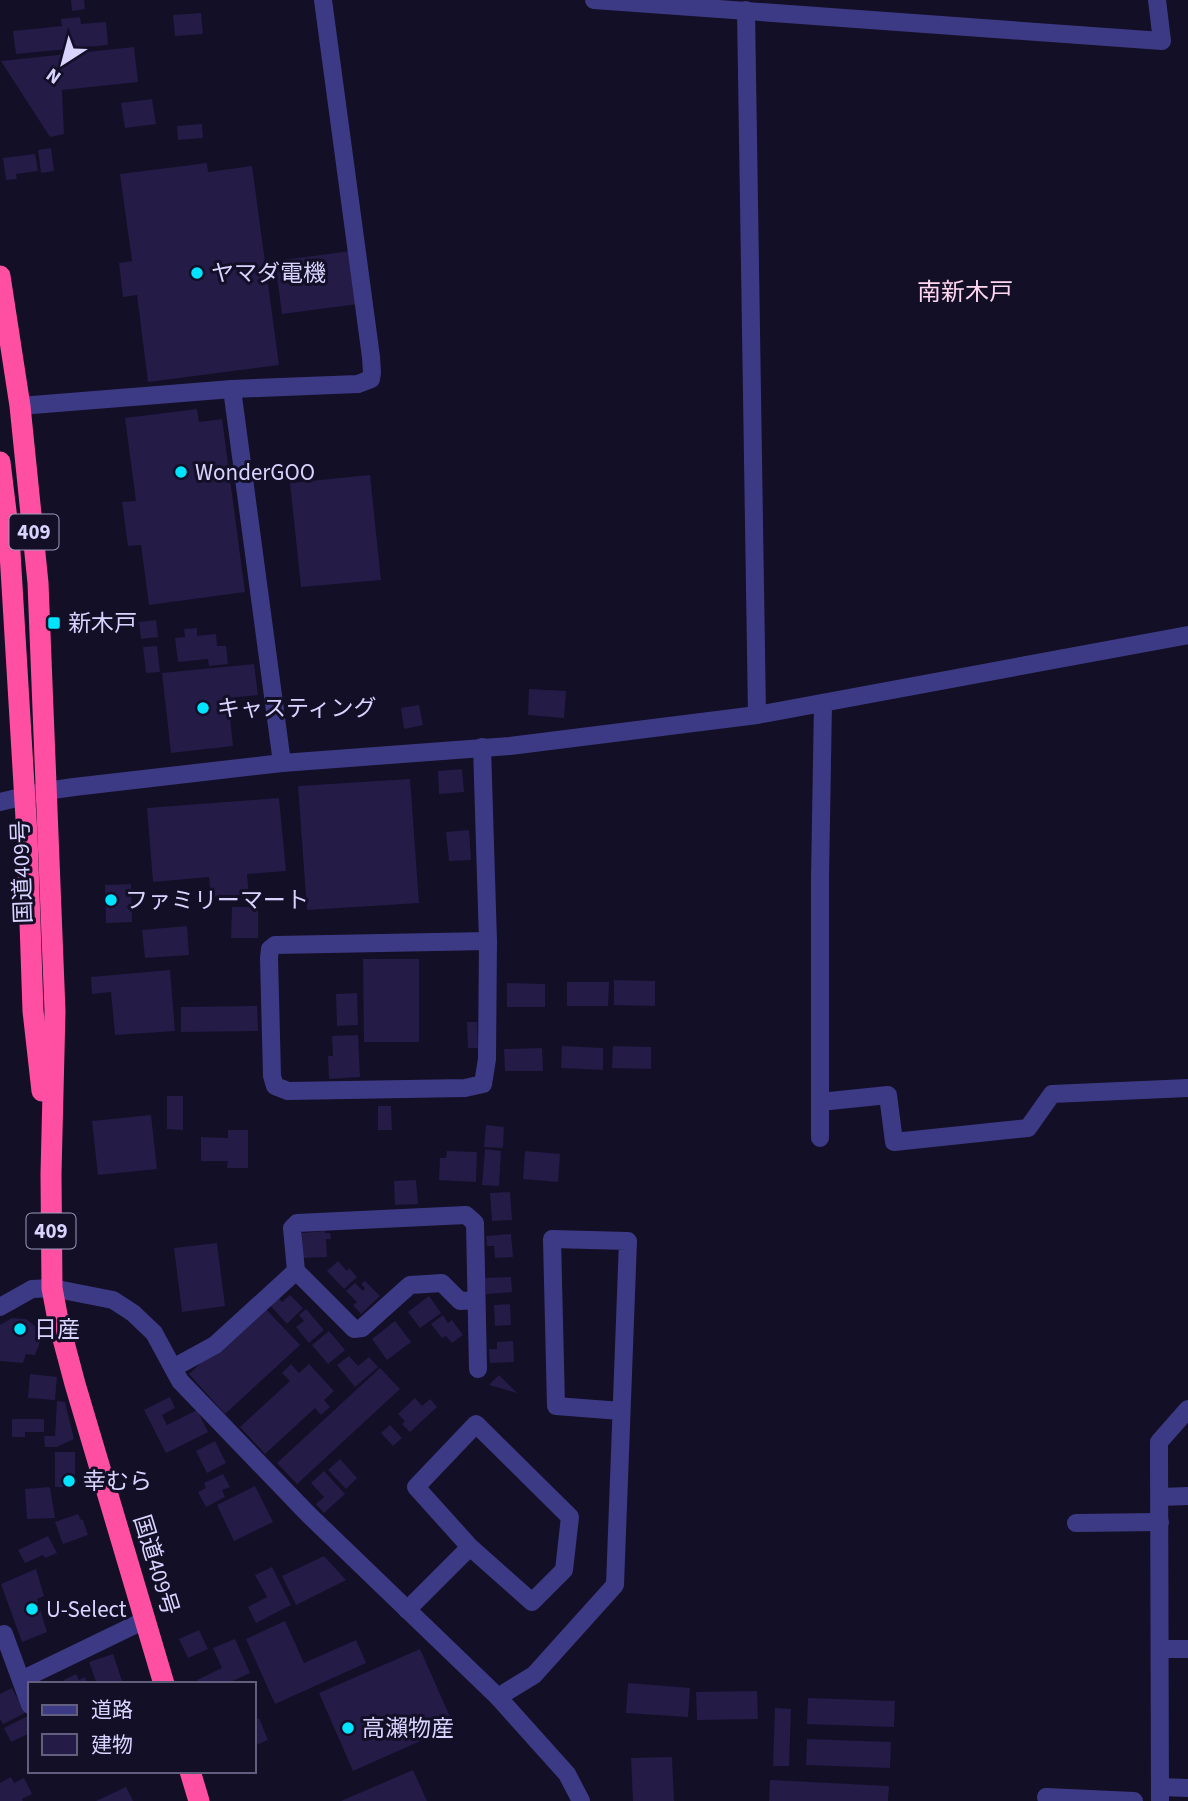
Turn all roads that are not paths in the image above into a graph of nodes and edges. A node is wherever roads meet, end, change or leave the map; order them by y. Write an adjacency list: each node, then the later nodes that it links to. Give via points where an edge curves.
1 (323, 0): 6 (street, via 371,379 358,384)
2 (594, 0): 4 (street)
3 (1157, 0): 4 (street, via 1162,41)
4 (746, 10): 12 (street)
5 (0, 276): 7 (highway, 国道409号 / 409)
6 (232, 389): 7 (street); 14 (street)
7 (20, 407): 15 (highway, 国道409号 / 409, via 38,583)
8 (0, 462): 9 (highway, 国道409号 / 409)
9 (5, 536): 15 (highway, 国道409号 / 409)
10 (1188, 635): 11 (street)
11 (823, 703): 12 (street); 19 (street)
12 (757, 715): 13 (street)
13 (482, 747): 14 (street); 17 (street)
14 (282, 762): 15 (street)
15 (35, 794): 16 (street); 22 (highway, 国道409号 / 409, via 33,1011 51,1174)
16 (0, 802)
17 (488, 941): 17 (street, via 487,1059 479,1087 281,1090 275,1086 269,958 275,945)
18 (1188, 1088): 19 (street, via 1052,1094 1028,1128 894,1142 888,1095)
19 (820, 1102): 20 (street)
20 (820, 1138)
21 (296, 1270): 23 (street, via 354,1329 362,1328 410,1285 442,1283 460,1301); 23 (street, via 292,1228 297,1223 466,1215 475,1223); 25 (street, via 215,1345)
22 (52, 1288): 24 (street, via 32,1289); 25 (street, via 113,1300 154,1334); 35 (highway, 国道409号 / 409, via 75,1384)
23 (476, 1300): 26 (street)
24 (0, 1307)
25 (173, 1368): 34 (street, via 180,1381 308,1514)
26 (478, 1369)
27 (1188, 1409): 30 (street, via 1160,1441)
28 (621, 1411): 28 (street, via 628,1241 552,1239 556,1406); 41 (street, via 615,1585 534,1675)
29 (1188, 1496): 30 (street)
30 (1160, 1497): 31 (street)
31 (1160, 1522): 32 (street); 37 (street)
32 (1076, 1523)
33 (470, 1547): 33 (street, via 532,1602 564,1570 570,1517 475,1424 415,1487); 34 (street)
34 (407, 1610): 41 (street)
35 (145, 1620): 39 (street); 40 (highway, 国道409号 / 409)
36 (4, 1634): 39 (street)
37 (1160, 1649): 38 (street); 45 (street)
38 (1188, 1649)
39 (21, 1680): 42 (street)
40 (163, 1682)
41 (498, 1697): 48 (street, via 567,1774)
42 (28, 1699)
43 (191, 1773): 47 (highway)
44 (1188, 1788): 45 (street)
45 (1160, 1794)
46 (1046, 1797): 49 (street)
47 (199, 1801)
48 (582, 1801)
49 (1134, 1801)

